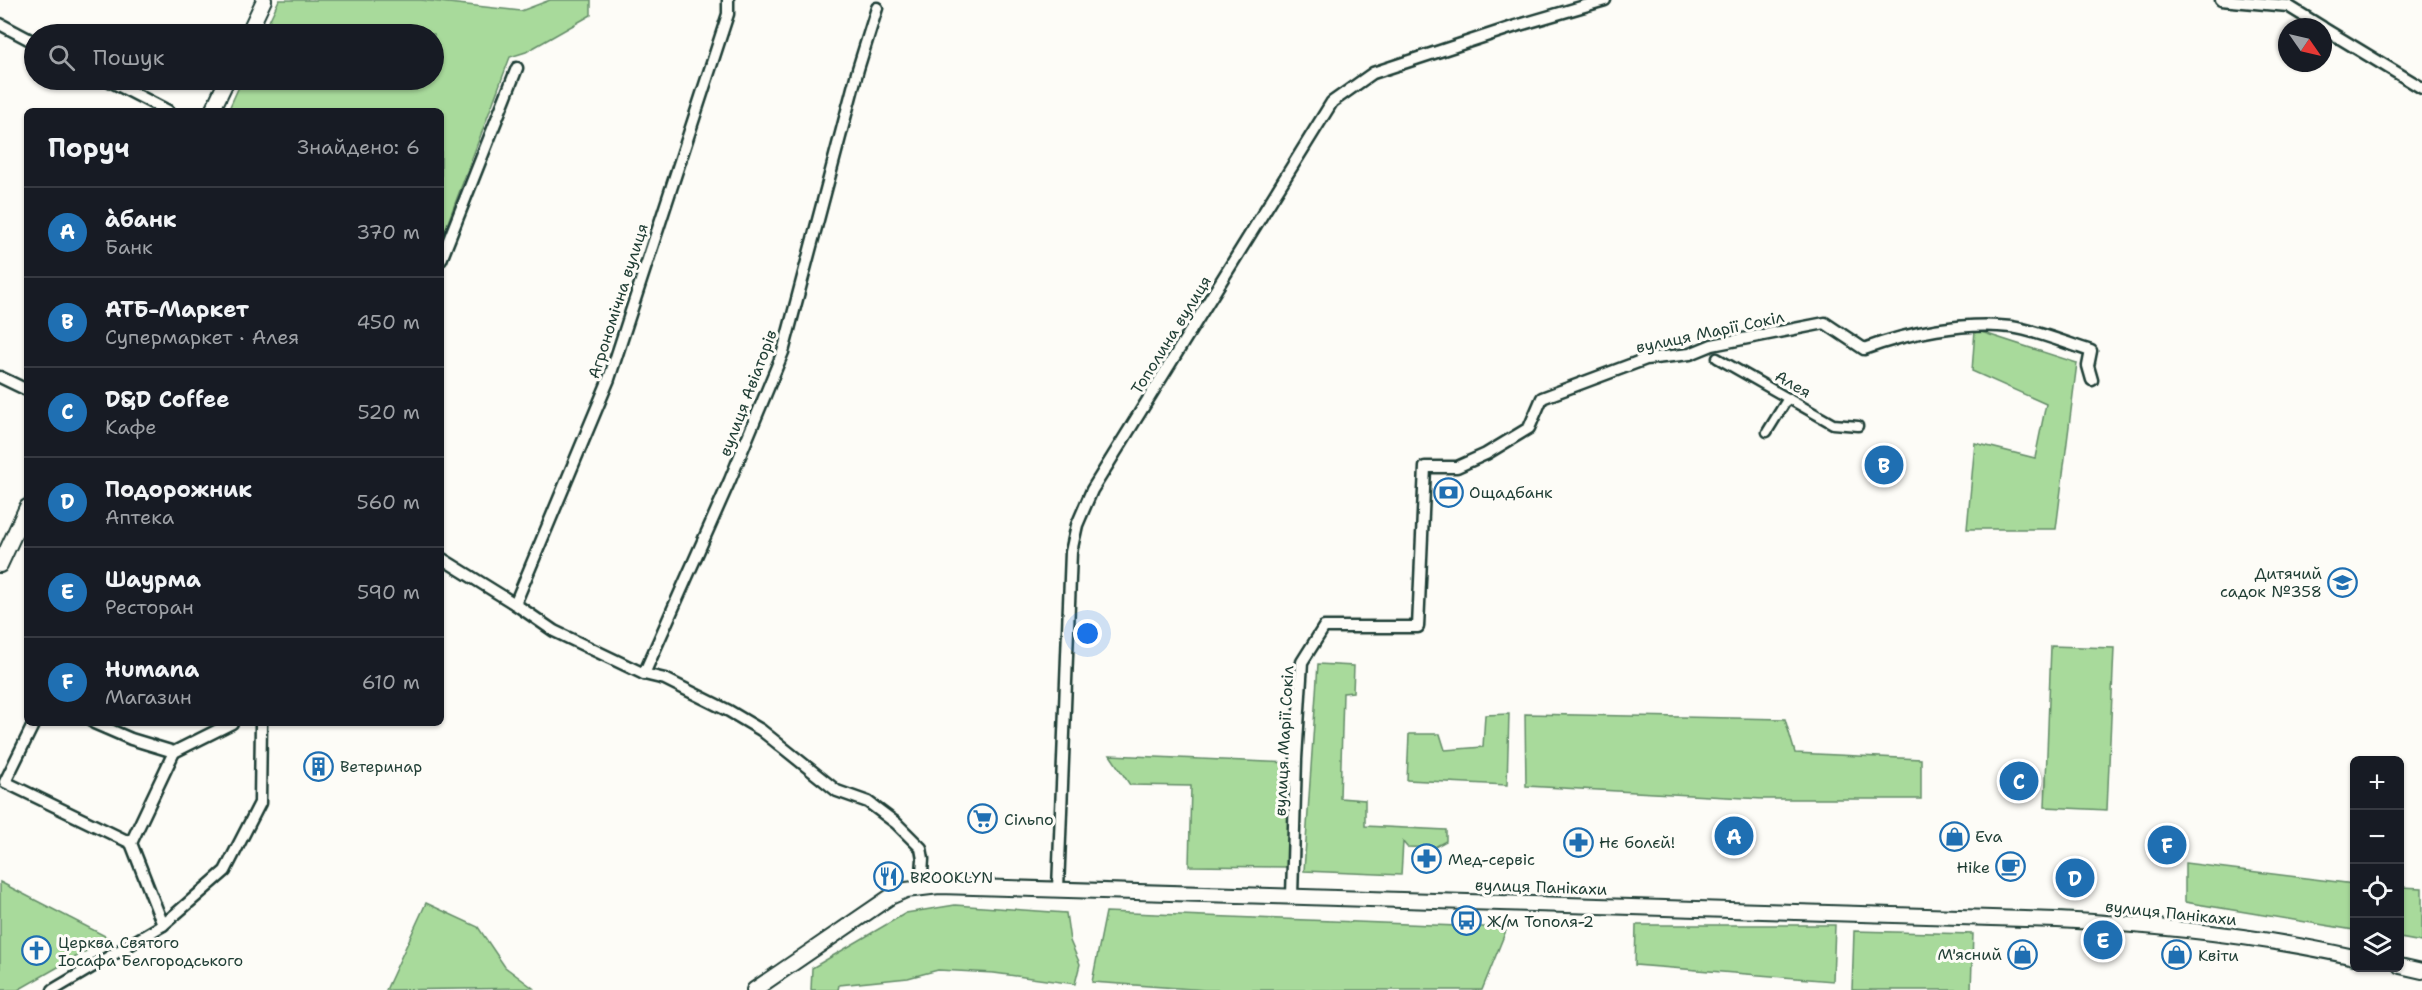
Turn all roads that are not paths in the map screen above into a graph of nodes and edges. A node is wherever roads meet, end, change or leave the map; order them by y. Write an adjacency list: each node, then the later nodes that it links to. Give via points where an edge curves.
1 (264, 0): 8 (street)
2 (728, 0): 28 (street, Агрономічна вулиця, via 728,14 609,379)
3 (1605, 0): 37 (street, Тополина вулиця, via 1373,73 1332,102 1092,490 1071,552)
4 (2221, 0): 6 (street, via 2288,6)
5 (876, 8): 29 (street, вулиця Авіаторів, via 783,352)
6 (2308, 18)
7 (0, 24): 10 (street)
8 (253, 24)
9 (2332, 33): 12 (street)
10 (24, 37)
11 (517, 68): 17 (street)
12 (2422, 88)
13 (127, 90): 15 (street)
14 (222, 90): 16 (street)
15 (162, 108)
16 (213, 108)
17 (444, 252)
18 (1717, 358): 22 (street, Алея)
19 (0, 377): 21 (street)
20 (2092, 380): 38 (street, вулиця Марії Сокіл, via 2088,366 2091,351 2013,327 1973,326 1892,339 1864,350 1825,323 1712,345 1689,354 1646,359 1542,398 1528,428 1486,454 1457,467 1425,467 1418,627 1324,627 1302,662)
21 (24, 389)
22 (1788, 398): 23 (street, Алея, via 1833,424); 24 (street)
23 (1858, 426)
24 (1767, 432)
25 (24, 513): 27 (street)
26 (444, 560): 28 (street)
27 (0, 565)
28 (515, 604): 29 (street, via 554,632)
29 (644, 674): 36 (street, via 664,679 753,725 837,791 878,808 921,848)
30 (33, 726): 35 (street, via 5,782)
31 (101, 726): 34 (street)
32 (226, 726): 34 (street)
33 (261, 726): 39 (street, via 260,803 225,871)
34 (174, 752): 35 (street)
35 (131, 843): 39 (street)
36 (921, 887): 37 (street, вулиця Панікахи); 44 (street, вулиця Панікахи, via 890,897)
37 (1058, 889): 38 (street, вулиця Панікахи)
38 (1292, 896): 40 (street, вулиця Панікахи, via 2107,922 2224,934)
39 (163, 926): 43 (street)
40 (2350, 956)
41 (2404, 967): 42 (street)
42 (2422, 971)
43 (53, 990)
44 (754, 990)

